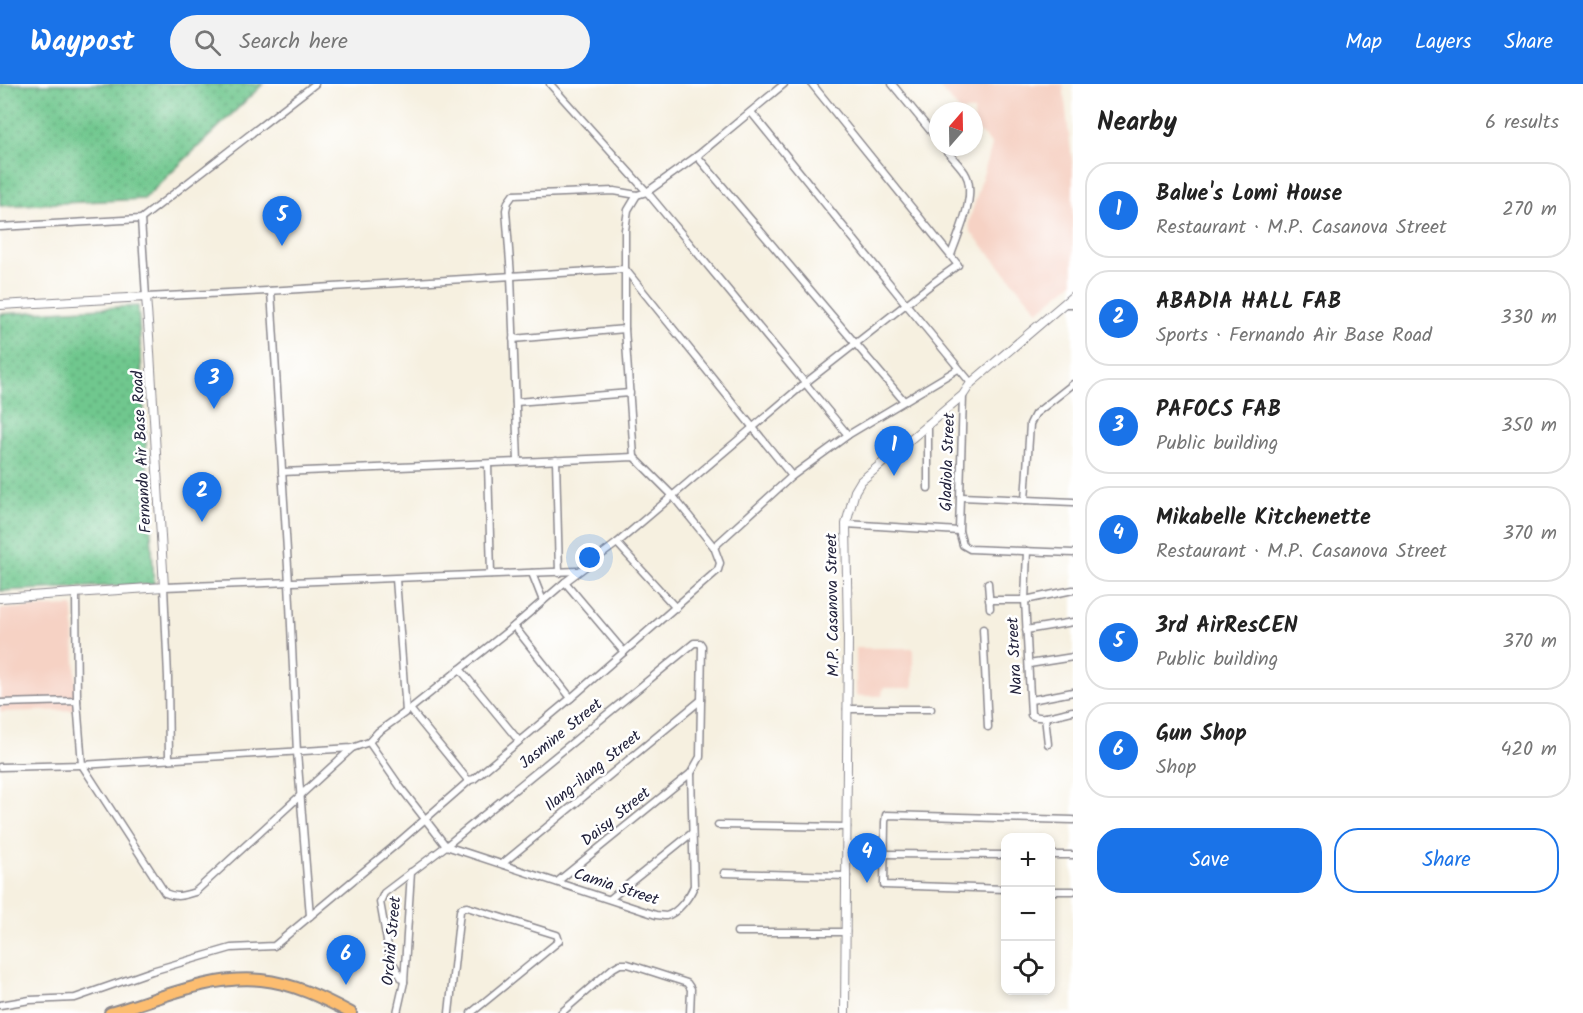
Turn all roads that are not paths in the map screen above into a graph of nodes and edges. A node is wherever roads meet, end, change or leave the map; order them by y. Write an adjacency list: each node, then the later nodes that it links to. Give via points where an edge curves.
1 (315, 84): 12 (street)
2 (550, 84): 10 (street)
3 (784, 84): 6 (street)
4 (812, 84): 14 (street)
5 (892, 84): 7 (street)
6 (751, 112): 8 (street); 20 (street)
7 (929, 129)
8 (697, 156): 10 (street); 26 (street)
9 (951, 156): 14 (street, via 966,174 969,187 969,200)
10 (647, 192): 11 (street); 29 (street)
11 (637, 195): 15 (street, via 628,210); 16 (street, via 614,191 513,195 506,210)
12 (141, 219): 13 (street); 19 (street)
13 (0, 226)
14 (951, 255): 20 (street, via 958,265)
15 (625, 269): 16 (street); 24 (street); 36 (street)
16 (511, 276): 17 (street); 25 (street)
17 (271, 291): 19 (street); 42 (street)
18 (1073, 296): 21 (street, M.P. Casanova Street)
19 (146, 297): 23 (street); 63 (street, Fernando Air Base Road)
20 (906, 304): 26 (street); 27 (street)
21 (1064, 304): 22 (street); 28 (street, M.P. Casanova Street)
22 (1073, 304)
23 (0, 305)
24 (625, 329): 25 (street); 31 (street)
25 (513, 339): 34 (street)
26 (855, 344): 29 (street); 33 (street)
27 (958, 369): 28 (street); 33 (street)
28 (971, 383): 32 (street, M.P. Casanova Street)
29 (804, 384): 36 (street); 37 (street)
30 (1073, 384): 47 (street, via 1035,414 1030,424)
31 (630, 393): 34 (street); 38 (street)
32 (963, 395): 35 (street, M.P. Casanova Street); 46 (street, Gladiola Street)
33 (904, 401): 37 (street)
34 (516, 402): 40 (street)
35 (928, 424): 44 (street); 49 (street, M.P. Casanova Street, via 861,482)
36 (753, 426): 43 (street); 45 (street)
37 (848, 435): 43 (street)
38 (634, 457): 39 (street); 45 (street)
39 (556, 460): 40 (street); 57 (street)
40 (518, 462): 41 (street)
41 (488, 464): 42 (street); 58 (street)
42 (282, 472): 61 (street)
43 (792, 476): 52 (street)
44 (928, 488)
45 (672, 495): 51 (street); 52 (street)
46 (961, 497): 47 (street); 50 (street, Gladiola Street)
47 (1025, 500): 48 (street)
48 (1073, 502)
49 (846, 524): 50 (street); 86 (street, M.P. Casanova Street)
50 (959, 531): 53 (street, via 963,545 970,549)
51 (617, 543): 55 (street); 70 (street)
52 (714, 547): 70 (street, via 720,563 718,570)
53 (1027, 551): 54 (street); 68 (street, Nara Street)
54 (1073, 553)
55 (579, 571): 57 (street); 60 (street)
56 (532, 573): 57 (street); 58 (street); 69 (street)
57 (560, 573)
58 (491, 574): 59 (street)
59 (396, 579): 61 (street); 88 (street)
60 (565, 582): 69 (street); 76 (street)
61 (289, 583): 63 (street); 96 (street)
62 (988, 584): 67 (street)
63 (164, 587): 65 (street); 97 (street)
64 (1073, 590): 68 (street)
65 (76, 594): 66 (street); 84 (street)
66 (0, 598)
67 (989, 600): 68 (street); 71 (street)
68 (1025, 600): 75 (street, Nara Street)
69 (543, 601): 73 (street)
70 (676, 608): 76 (street)
71 (990, 608)
72 (1073, 622): 75 (street)
73 (514, 626): 79 (street); 81 (street)
74 (983, 629): 91 (street)
75 (1026, 630): 78 (street, Nara Street)
76 (624, 652): 81 (street)
77 (1073, 657): 78 (street)
78 (1029, 664): 83 (street, Nara Street)
79 (460, 669): 88 (street); 92 (street)
80 (1073, 692): 83 (street)
81 (571, 698): 92 (street)
82 (701, 700): 100 (street, via 700,757); 108 (street, Jasmine Street, via 702,646 694,643); 115 (street, Ilang-ilang Street)
83 (1031, 700): 90 (street, Nara Street, via 1031,715)
84 (76, 701): 85 (street); 98 (street)
85 (0, 703)
86 (848, 709): 87 (street); 106 (street, M.P. Casanova Street)
87 (931, 709)
88 (408, 710): 93 (street); 101 (street)
89 (1073, 711): 90 (street)
90 (1045, 717): 94 (street)
91 (988, 727)
92 (519, 741): 101 (street)
93 (369, 742): 95 (street); 103 (street)
94 (1048, 744)
95 (352, 748): 96 (street); 102 (street)
96 (297, 752): 97 (street); 102 (street)
97 (169, 759): 98 (street)
98 (82, 765): 99 (street); 102 (street, via 160,886 174,897 195,892)
99 (0, 767)
100 (691, 774): 107 (street, Camia Street); 119 (street, Daisy Street)
101 (470, 780): 103 (street)
102 (301, 794): 124 (street)
103 (425, 820): 108 (street); 124 (street)
104 (1073, 820): 110 (street, via 886,815)
105 (718, 825): 106 (street)
106 (847, 827): 109 (street, M.P. Casanova Street)
107 (693, 833): 123 (street); 123 (street, Camia Street, via 694,886 689,898 674,911 666,916 656,915)
108 (446, 846): 115 (street, Camia Street); 116 (street, Jasmine Street)
109 (847, 848): 110 (street); 114 (street, M.P. Casanova Street)
110 (884, 853): 111 (street); 114 (street); 120 (street, via 884,885)
111 (1001, 855)
112 (1055, 855): 113 (street)
113 (1073, 855)
114 (847, 857): 118 (street, M.P. Casanova Street)
115 (502, 864): 119 (street, Camia Street)
116 (411, 872): 127 (street, Orchid Street); 127 (street, Jasmine Street, via 384,893 380,902 390,958)
117 (724, 873): 118 (street)
118 (847, 876): 126 (street, M.P. Casanova Street)
119 (557, 882): 123 (street, Camia Street)
120 (1001, 889)
121 (1055, 891): 122 (street)
122 (1073, 891)
123 (609, 899)
124 (310, 916): 128 (street, via 274,946 231,948 75,998)
125 (737, 932): 126 (street)
126 (846, 932): 136 (street, M.P. Casanova Street)
127 (404, 982): 131 (street, Orchid Street)
128 (0, 1005)
129 (110, 1013): 130 (highway, via 174,992 244,979 280,983)
130 (351, 1013)
131 (397, 1013)
132 (450, 1013): 133 (street, via 462,908 557,935 559,941)
133 (471, 1013)
134 (561, 1013): 135 (street, via 620,964 687,983 691,988)
135 (690, 1013)
136 (845, 1013)

